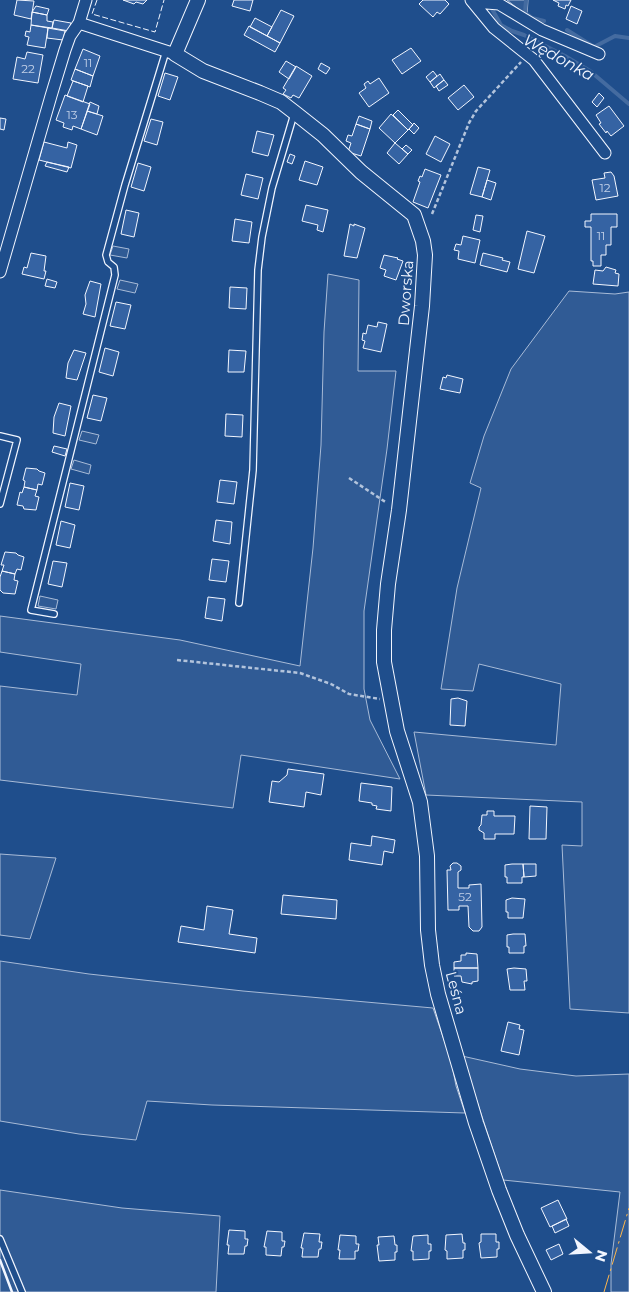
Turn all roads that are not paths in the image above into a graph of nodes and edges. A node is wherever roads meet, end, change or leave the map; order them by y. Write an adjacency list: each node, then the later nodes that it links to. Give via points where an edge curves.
1 (86, 0): 4 (street)
2 (198, 0): 5 (street)
3 (472, 1): 6 (street, via 499,4 542,30); 8 (street, via 494,28 534,60)
4 (79, 23): 5 (street); 9 (street, via 70,36 50,96)
5 (170, 52): 7 (street, Dworska, via 203,71 281,102); 13 (lane, via 125,185 106,255 115,274 31,610)
6 (599, 54)
7 (294, 112): 12 (lane, via 272,188 258,270 252,470); 14 (street, Dworska, via 414,215 423,241 422,306 384,630 384,662)
8 (605, 152)
9 (0, 272)
10 (0, 436): 11 (lane, via 17,440)
11 (0, 504)
12 (239, 603)
13 (54, 614)
14 (390, 696): 17 (street, Leśna, via 397,731 420,802 427,856 428,930 438,994 499,1190)
15 (0, 1239): 16 (lane)
16 (22, 1292)
17 (544, 1292)

